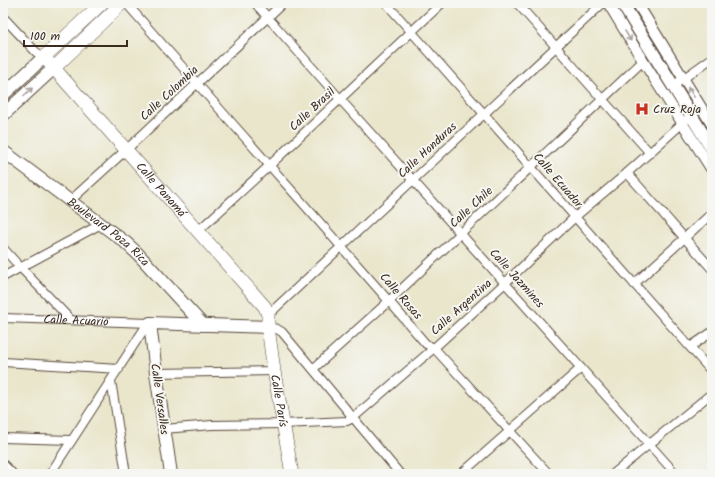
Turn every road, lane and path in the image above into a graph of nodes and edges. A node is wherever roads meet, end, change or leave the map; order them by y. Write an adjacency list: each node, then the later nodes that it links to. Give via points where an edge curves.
1 (102, 3): 17 (main road)
2 (122, 3): 20 (main road)
3 (126, 3): 22 (street, Calle Rosas)
4 (256, 3): 14 (street, Calle Jazmines)
5 (283, 3): 14 (street, Calle Colombia)
6 (386, 3): 15 (street, Calle Ecuador)
7 (442, 3): 15 (street, Calle Brasil)
8 (517, 3): 16 (street)
9 (604, 3): 16 (street, Calle Honduras)
10 (608, 3): 19 (street, one-way to 19)
11 (622, 3): 23 (main road)
12 (637, 3): 21 (street)
13 (3, 17): 17 (street, via 36,52)
14 (268, 17): 22 (street, Calle Colombia); 25 (street, Calle Jazmines)
15 (412, 32): 25 (street, Calle Brasil); 27 (street, Calle Ecuador)
16 (556, 47): 26 (street); 27 (street, Calle Honduras)
17 (44, 57): 20 (main road, Calle Panamá); 24 (main road)
18 (712, 58): 21 (street)
19 (643, 61): 26 (street, Calle Chile); 29 (street)
20 (54, 68): 28 (main road, one-way to 20); 32 (main road, Calle Panamá)
21 (683, 79): 23 (street); 30 (street, one-way to 21)
22 (197, 84): 32 (street, Calle Colombia); 35 (street, Calle Rosas)
23 (673, 86): 29 (main road)
24 (3, 95)
25 (340, 99): 35 (street, Calle Brasil); 39 (street, Calle Jazmines)
26 (603, 100): 34 (street); 36 (street, Calle Chile)
27 (484, 114): 36 (street, Calle Ecuador); 39 (street, Calle Honduras)
28 (3, 115)
29 (687, 120): 31 (main road); 34 (street, Calle Argentina); 37 (street)
30 (712, 125)
31 (712, 149)
32 (126, 150): 40 (street, Calle Colombia); 44 (main road, Calle Panamá)
33 (3, 151): 40 (main road, Boulevard Poza Rica)
34 (650, 153): 38 (street, Calle Argentina)
35 (269, 166): 44 (street, Calle Brasil); 47 (street, Calle Rosas)
36 (531, 167): 42 (street, Calle Ecuador); 45 (street, Calle Chile)
37 (712, 170)
38 (627, 174): 42 (street, Calle Argentina); 46 (street)
39 (413, 180): 45 (street, Calle Jazmines); 47 (street, Calle Honduras)
40 (70, 200): 43 (main road, Boulevard Poza Rica)
41 (712, 213): 46 (street)
42 (575, 217): 52 (street, Calle Argentina); 53 (street, Calle Ecuador)
43 (101, 224): 49 (street); 59 (main road, Boulevard Poza Rica, via 138,254)
44 (198, 231): 57 (main road, Calle Panamá, via 265,307)
45 (461, 234): 52 (street, Calle Jazmines); 54 (street, Calle Chile)
46 (685, 238): 50 (street); 53 (street)
47 (342, 246): 54 (street, Calle Rosas); 57 (street, Calle Honduras)
48 (3, 248): 49 (street)
49 (20, 267): 51 (street); 56 (street)
50 (712, 269)
51 (3, 277)
52 (505, 283): 62 (street, Calle Argentina); 64 (street, Calle Jazmines)
53 (634, 284): 61 (street, Calle Ecuador)
54 (389, 301): 62 (street, Calle Rosas, via 426,344); 66 (street, Calle Chile)
55 (3, 318): 56 (street, Calle Acuario)
56 (71, 320): 58 (street, Calle Acuario)
57 (268, 321): 59 (main road, Calle Acuario); 66 (street, via 282,332); 67 (main road, Calle París)
58 (149, 323): 59 (main road, Calle Acuario); 65 (street); 69 (main road, Calle Versalles)
59 (203, 325)
60 (712, 332): 61 (street)
61 (690, 347): 68 (street, Calle Ecuador)
62 (434, 348): 72 (street, Calle Argentina); 75 (street, Calle Rosas)
63 (3, 362): 65 (street)
64 (581, 368): 75 (street); 78 (street, Calle Jazmines)
65 (119, 369): 70 (street)
66 (313, 369): 72 (street)
67 (274, 371): 69 (street); 73 (main road, Calle París)
68 (712, 372)
69 (156, 373): 74 (main road, Calle Versalles)
70 (111, 381): 77 (street); 82 (street)
71 (712, 393): 78 (street)
72 (354, 418): 73 (street, via 347,421); 85 (street)
73 (283, 424): 74 (street); 84 (main road, Calle París)
74 (164, 429): 83 (main road, Calle Versalles)
75 (510, 431): 86 (street); 87 (street, Calle Rosas)
76 (3, 438): 77 (street)
77 (71, 440): 81 (street)
78 (650, 444): 88 (street); 89 (street, Calle Jazmines)
79 (3, 464): 80 (street)
80 (13, 474)
81 (50, 474)
82 (126, 474)
83 (171, 474)
84 (292, 474)
85 (400, 474)
86 (460, 474)
87 (549, 474)
88 (613, 474)
89 (676, 474)

